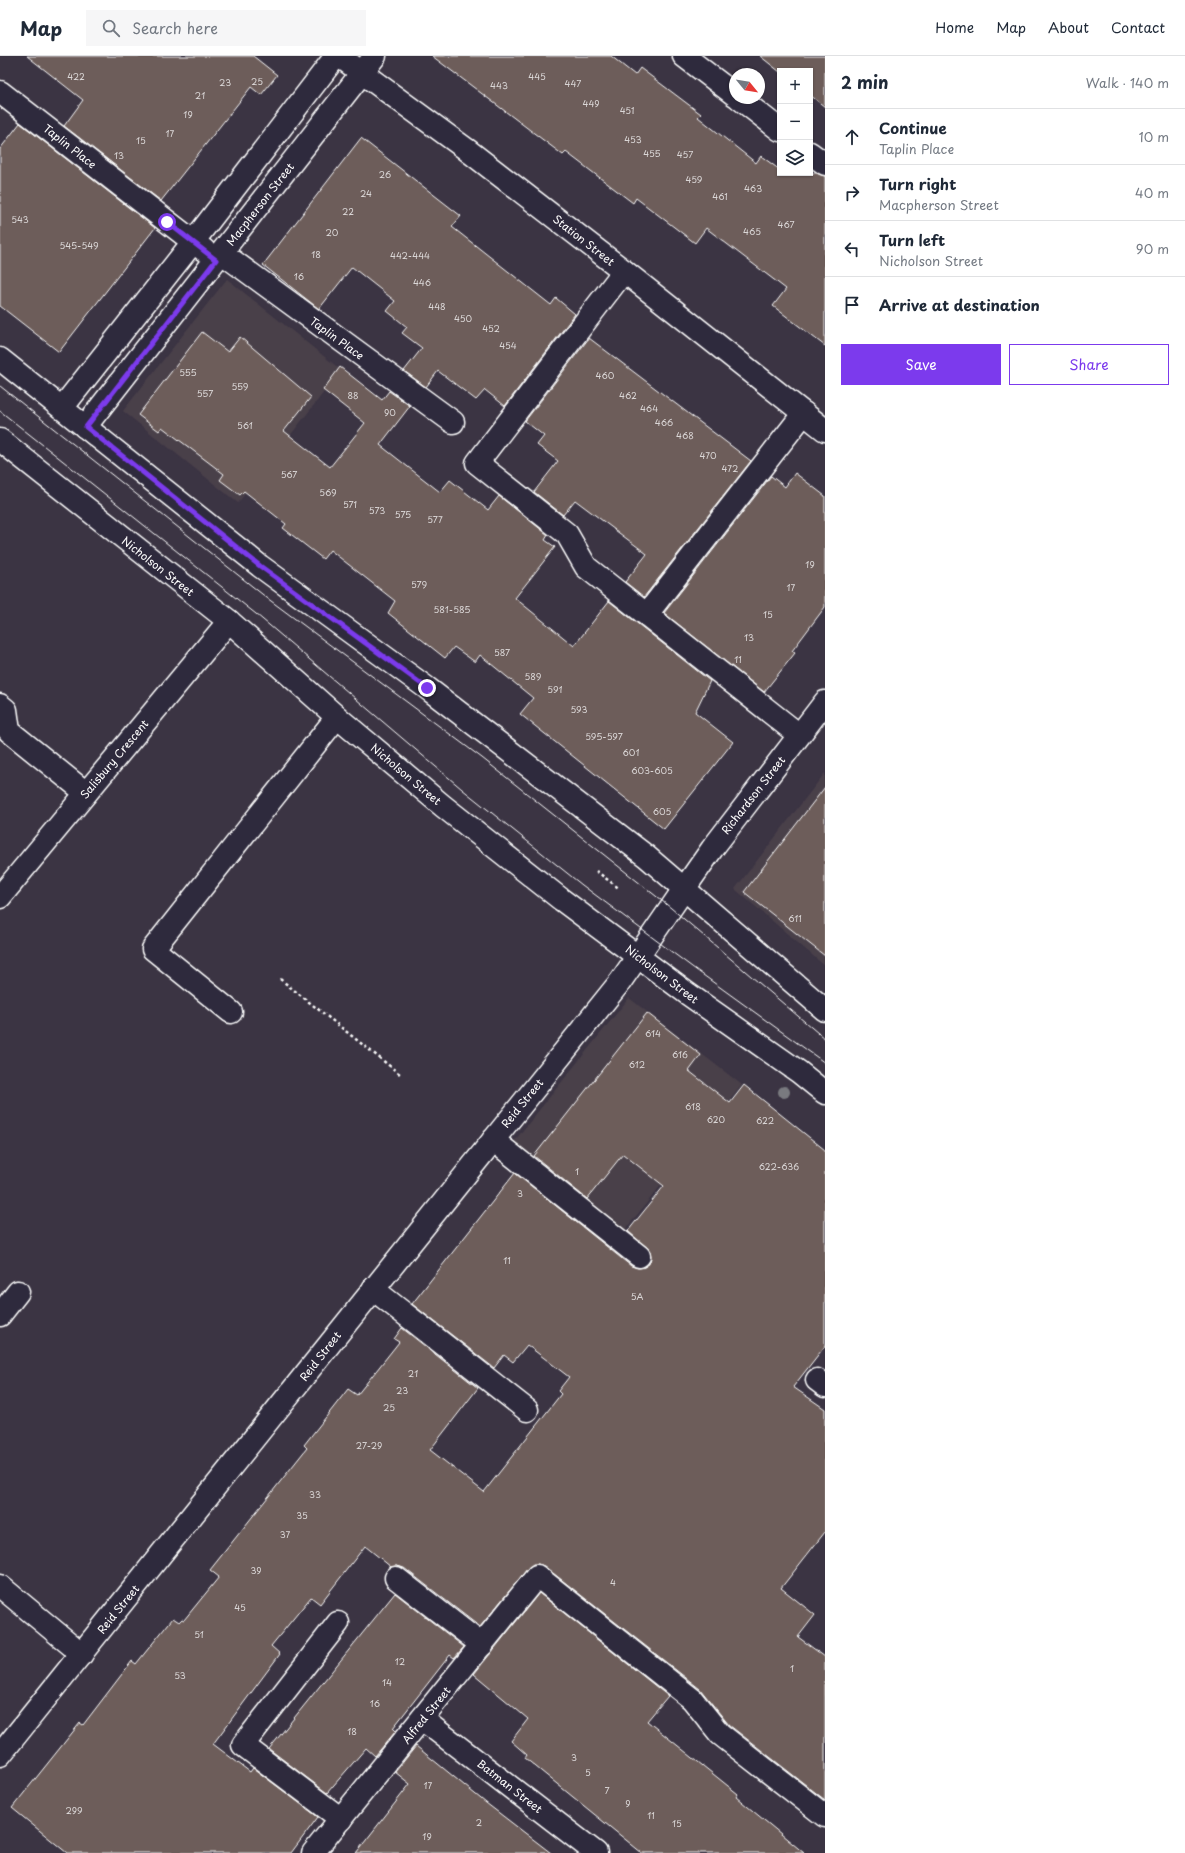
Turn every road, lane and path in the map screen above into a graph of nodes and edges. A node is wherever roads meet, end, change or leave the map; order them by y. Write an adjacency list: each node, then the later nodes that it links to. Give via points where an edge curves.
1 (338, 56): 4 (street, Station Street); 11 (street)
2 (374, 56): 4 (street, Macpherson Street)
3 (684, 56): 5 (street)
4 (361, 73): 12 (street, Macpherson Street); 13 (street, Station Street, via 466,149)
5 (729, 90)
6 (0, 92): 11 (street, Taplin Place)
7 (747, 104): 8 (street)
8 (777, 128)
9 (813, 155): 10 (street)
10 (825, 164)
11 (193, 242): 12 (street, Taplin Place); 15 (street)
12 (219, 256): 17 (street, Taplin Place); 18 (street, Macpherson Street)
13 (624, 270): 16 (street, Station Street); 21 (street, via 477,463 567,534 586,567)
14 (0, 359): 15 (street)
15 (62, 408): 18 (street)
16 (804, 413): 19 (street, Station Street); 21 (street)
17 (453, 422)
18 (86, 427): 30 (street, via 260,566 530,766 646,856)
19 (825, 430)
20 (0, 440): 22 (street, Nicholson Street)
21 (647, 614): 26 (street)
22 (229, 621): 25 (street, Nicholson Street); 27 (street, Salisbury Crescent)
23 (0, 705): 27 (street, via 6,710 9,731)
24 (824, 706): 26 (street, Richardson Street)
25 (337, 717): 32 (street, Nicholson Street, via 562,900); 35 (street, via 153,949)
26 (799, 735): 30 (street, Richardson Street)
27 (86, 792): 31 (street, Salisbury Crescent)
28 (596, 871): 29 (path)
29 (620, 889)
30 (684, 889): 32 (street, Richardson Street); 34 (street)
31 (0, 897)
32 (638, 956): 37 (street, Nicholson Street); 38 (street, Reid Street, via 620,982)
33 (280, 979): 36 (path)
34 (825, 1010)
35 (231, 1012)
36 (401, 1074)
37 (825, 1093)
38 (492, 1140): 39 (street); 40 (street, Reid Street)
39 (639, 1256)
40 (373, 1289): 43 (street); 48 (street, Reid Street)
41 (18, 1292): 42 (street)
42 (0, 1315)
43 (527, 1410)
44 (396, 1578): 47 (street)
45 (0, 1586): 48 (street)
46 (338, 1622): 52 (street, via 243,1745)
47 (482, 1645): 49 (street, Alfred Street); 51 (street, Alfred Street, via 537,1576 692,1699 720,1734)
48 (82, 1654): 50 (street, Reid Street)
49 (422, 1718): 52 (street, Alfred Street); 54 (street, Batman Street)
50 (0, 1755)
51 (825, 1816)
52 (341, 1819): 53 (street, Alfred Street)
53 (322, 1850)
54 (596, 1853)

